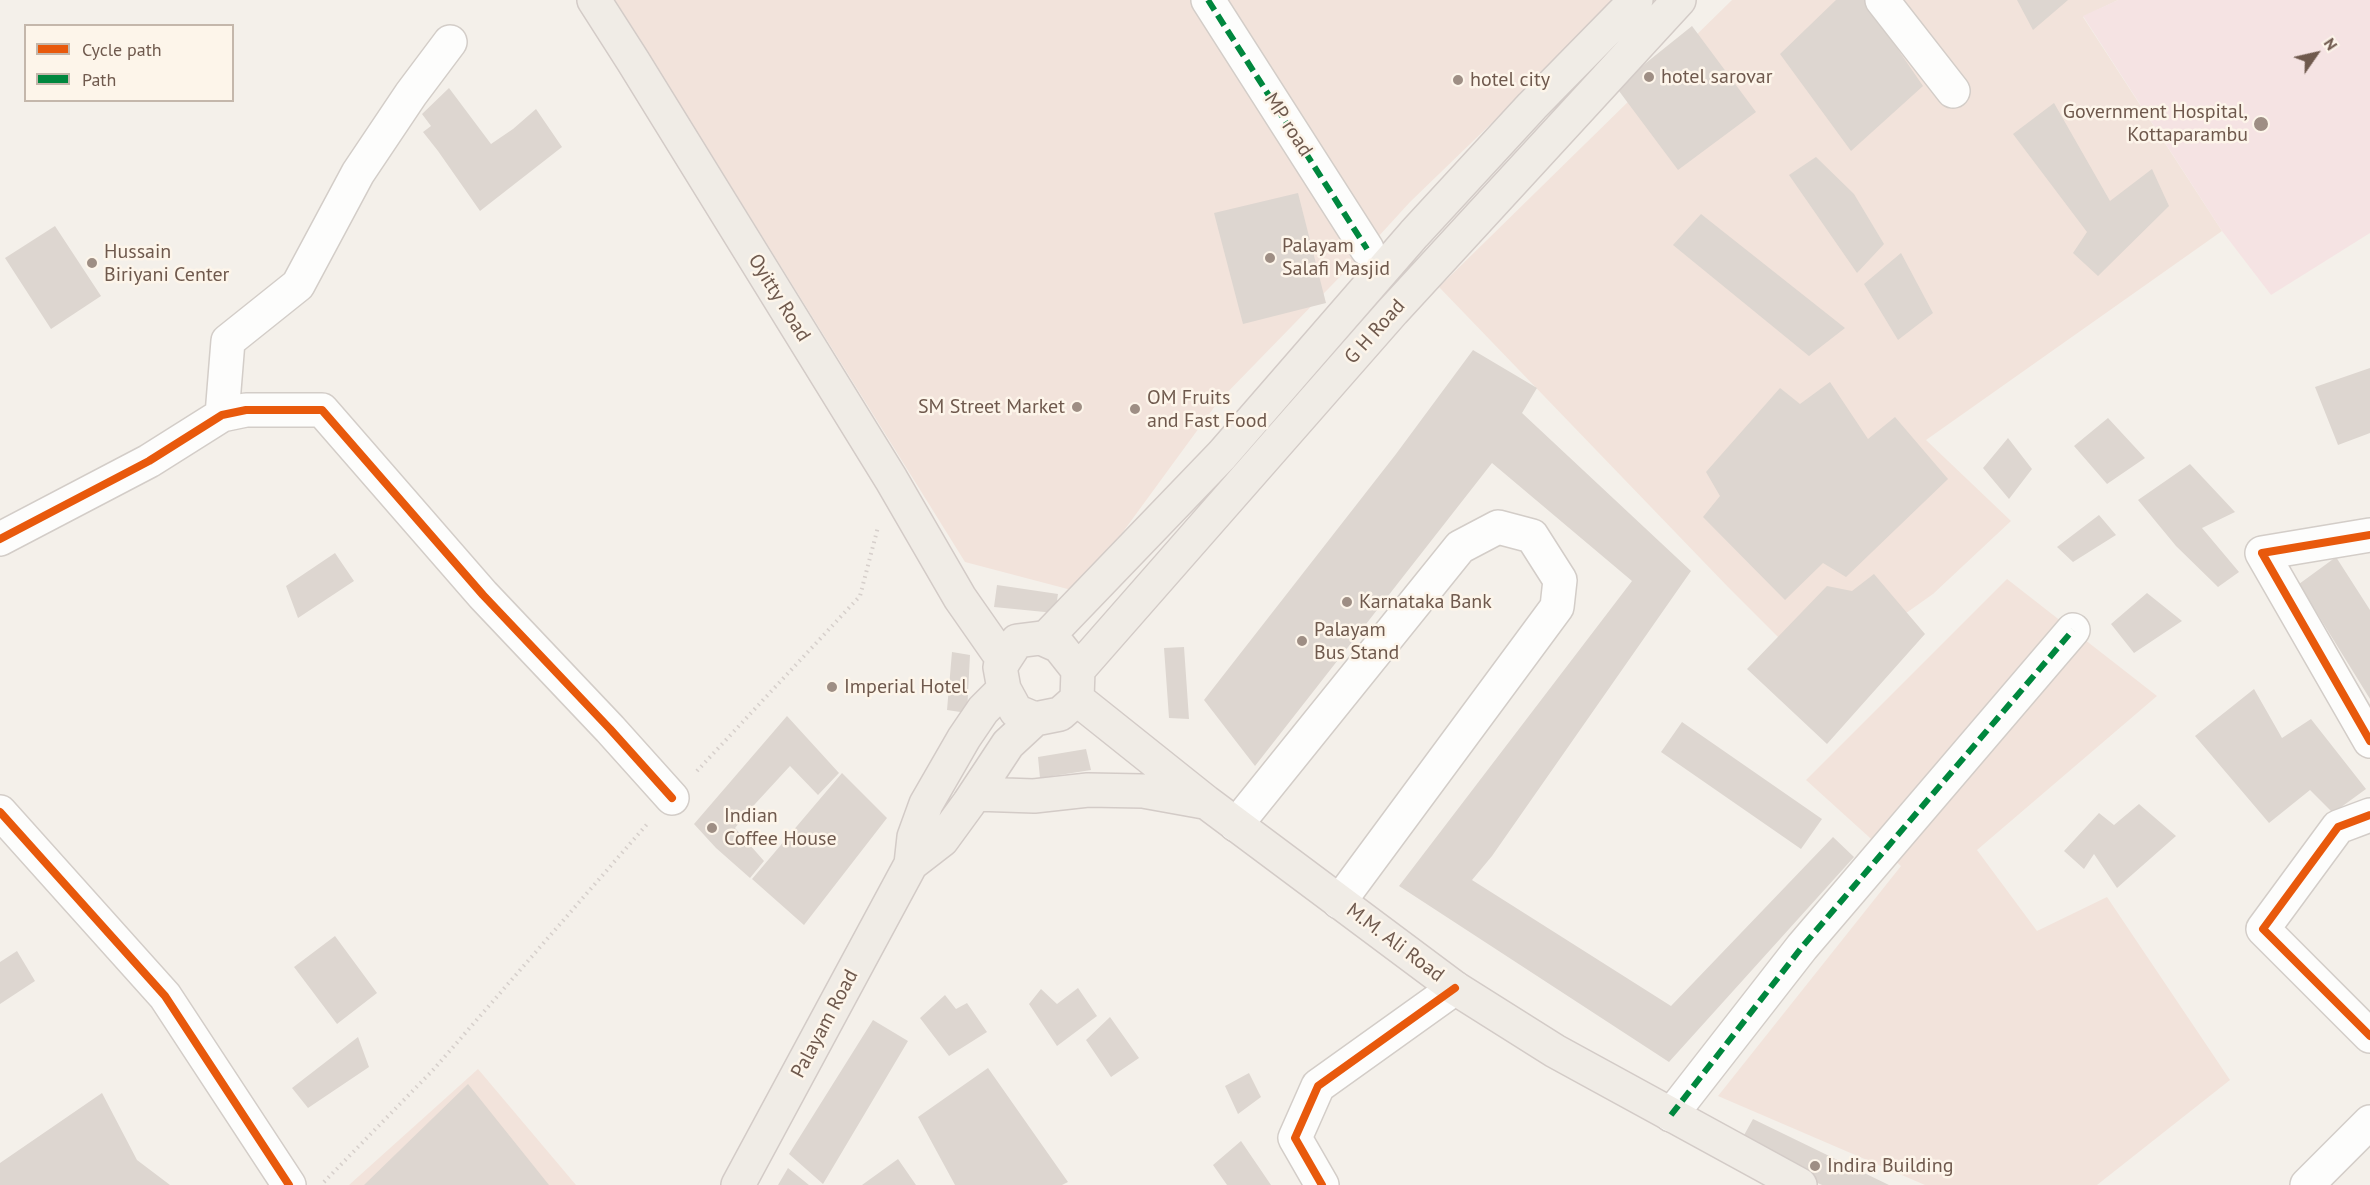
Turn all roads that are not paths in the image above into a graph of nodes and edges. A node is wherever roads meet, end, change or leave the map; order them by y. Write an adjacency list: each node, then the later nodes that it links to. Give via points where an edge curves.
1 (594, 0): 14 (main road, Oyitty Road, via 891,479)
2 (1208, 0): 8 (street, MP road)
3 (1636, 0): 13 (main road, G H Road, via 1524,114 1222,455)
4 (1679, 0): 15 (main road, G H Road, via 1408,294)
5 (1882, 0): 7 (street)
6 (450, 42): 9 (street, via 358,173 298,285 228,340)
7 (1953, 92)
8 (1367, 249)
9 (222, 416): 11 (street, via 149,461); 19 (street, via 246,410 322,410 483,595)
10 (2370, 535): 17 (street, via 2262,553)
11 (0, 539)
12 (2073, 630): 28 (street, via 1802,947)
13 (1046, 639): 14 (main road, via 1017,641); 15 (main road, via 1059,646)
14 (1004, 675): 16 (main road, via 1016,711); 24 (main road, via 926,804 914,837)
15 (1078, 685): 16 (main road, via 1060,714); 20 (main road, M.M. Ali Road)
16 (1035, 719): 18 (main road, via 1008,744)
17 (2370, 741)
18 (975, 794): 20 (main road, via 1034,796 1088,789 1143,791); 24 (main road, via 942,840)
19 (672, 798)
20 (1206, 802): 23 (main road, M.M. Ali Road)
21 (0, 812): 30 (street, via 165,996)
22 (2370, 815): 27 (street, via 2338,827 2263,929)
23 (1236, 825): 25 (main road, M.M. Ali Road); 25 (street, via 1460,547 1498,527 1532,536 1560,580 1557,607)
24 (911, 864): 31 (main road, Palayam Road)
25 (1340, 902): 26 (main road, M.M. Ali Road)
26 (1455, 988): 28 (main road, M.M. Ali Road, via 1555,1051); 32 (street, via 1318,1086 1294,1138)
27 (2370, 1036)
28 (1671, 1115): 33 (main road, M.M. Ali Road)
29 (2370, 1122): 34 (street)
30 (289, 1185)
31 (738, 1185)
32 (1322, 1185)
33 (1800, 1185)
34 (2307, 1185)

